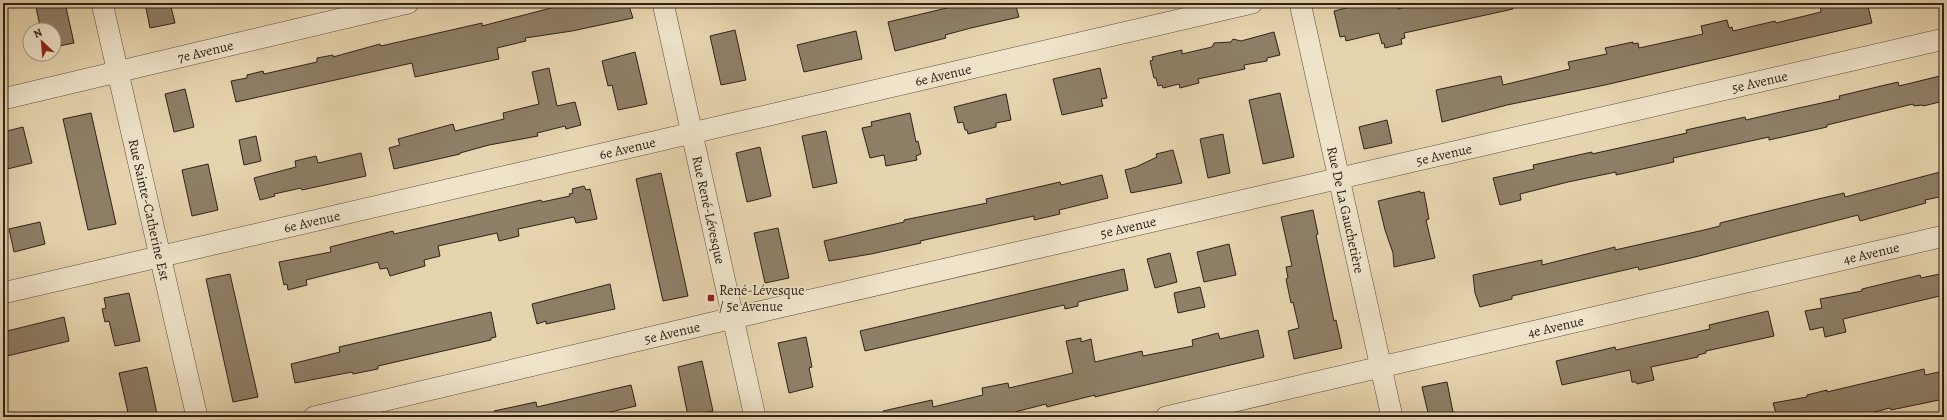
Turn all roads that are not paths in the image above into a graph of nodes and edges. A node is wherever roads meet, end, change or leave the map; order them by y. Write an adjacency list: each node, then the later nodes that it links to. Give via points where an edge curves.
1 (102, 3): 7 (street, Rue Sainte-Catherine Est)
2 (408, 3): 7 (street, 7e Avenue)
3 (663, 3): 9 (street, Rue René-Lévesque)
4 (1252, 3): 9 (street, 6e Avenue)
5 (1300, 3): 10 (street, Rue De La Gauchetière)
6 (1944, 39): 10 (street, 5e Avenue)
7 (117, 74): 8 (street, 7e Avenue); 12 (street, Rue Sainte-Catherine Est)
8 (3, 100)
9 (692, 132): 12 (street, 6e Avenue); 14 (street, Rue René-Lévesque)
10 (1338, 180): 14 (street, 5e Avenue); 15 (street, Rue De La Gauchetière)
11 (1944, 236): 15 (street, 4e Avenue)
12 (161, 256): 13 (street, 6e Avenue); 16 (street, Rue Sainte-Catherine Est)
13 (3, 293)
14 (733, 318): 17 (street, 5e Avenue); 18 (street, Rue René-Lévesque)
15 (1381, 367): 19 (street, 4e Avenue); 20 (street, Rue De La Gauchetière)
16 (197, 417)
17 (314, 417)
18 (754, 417)
19 (1166, 417)
20 (1392, 417)

